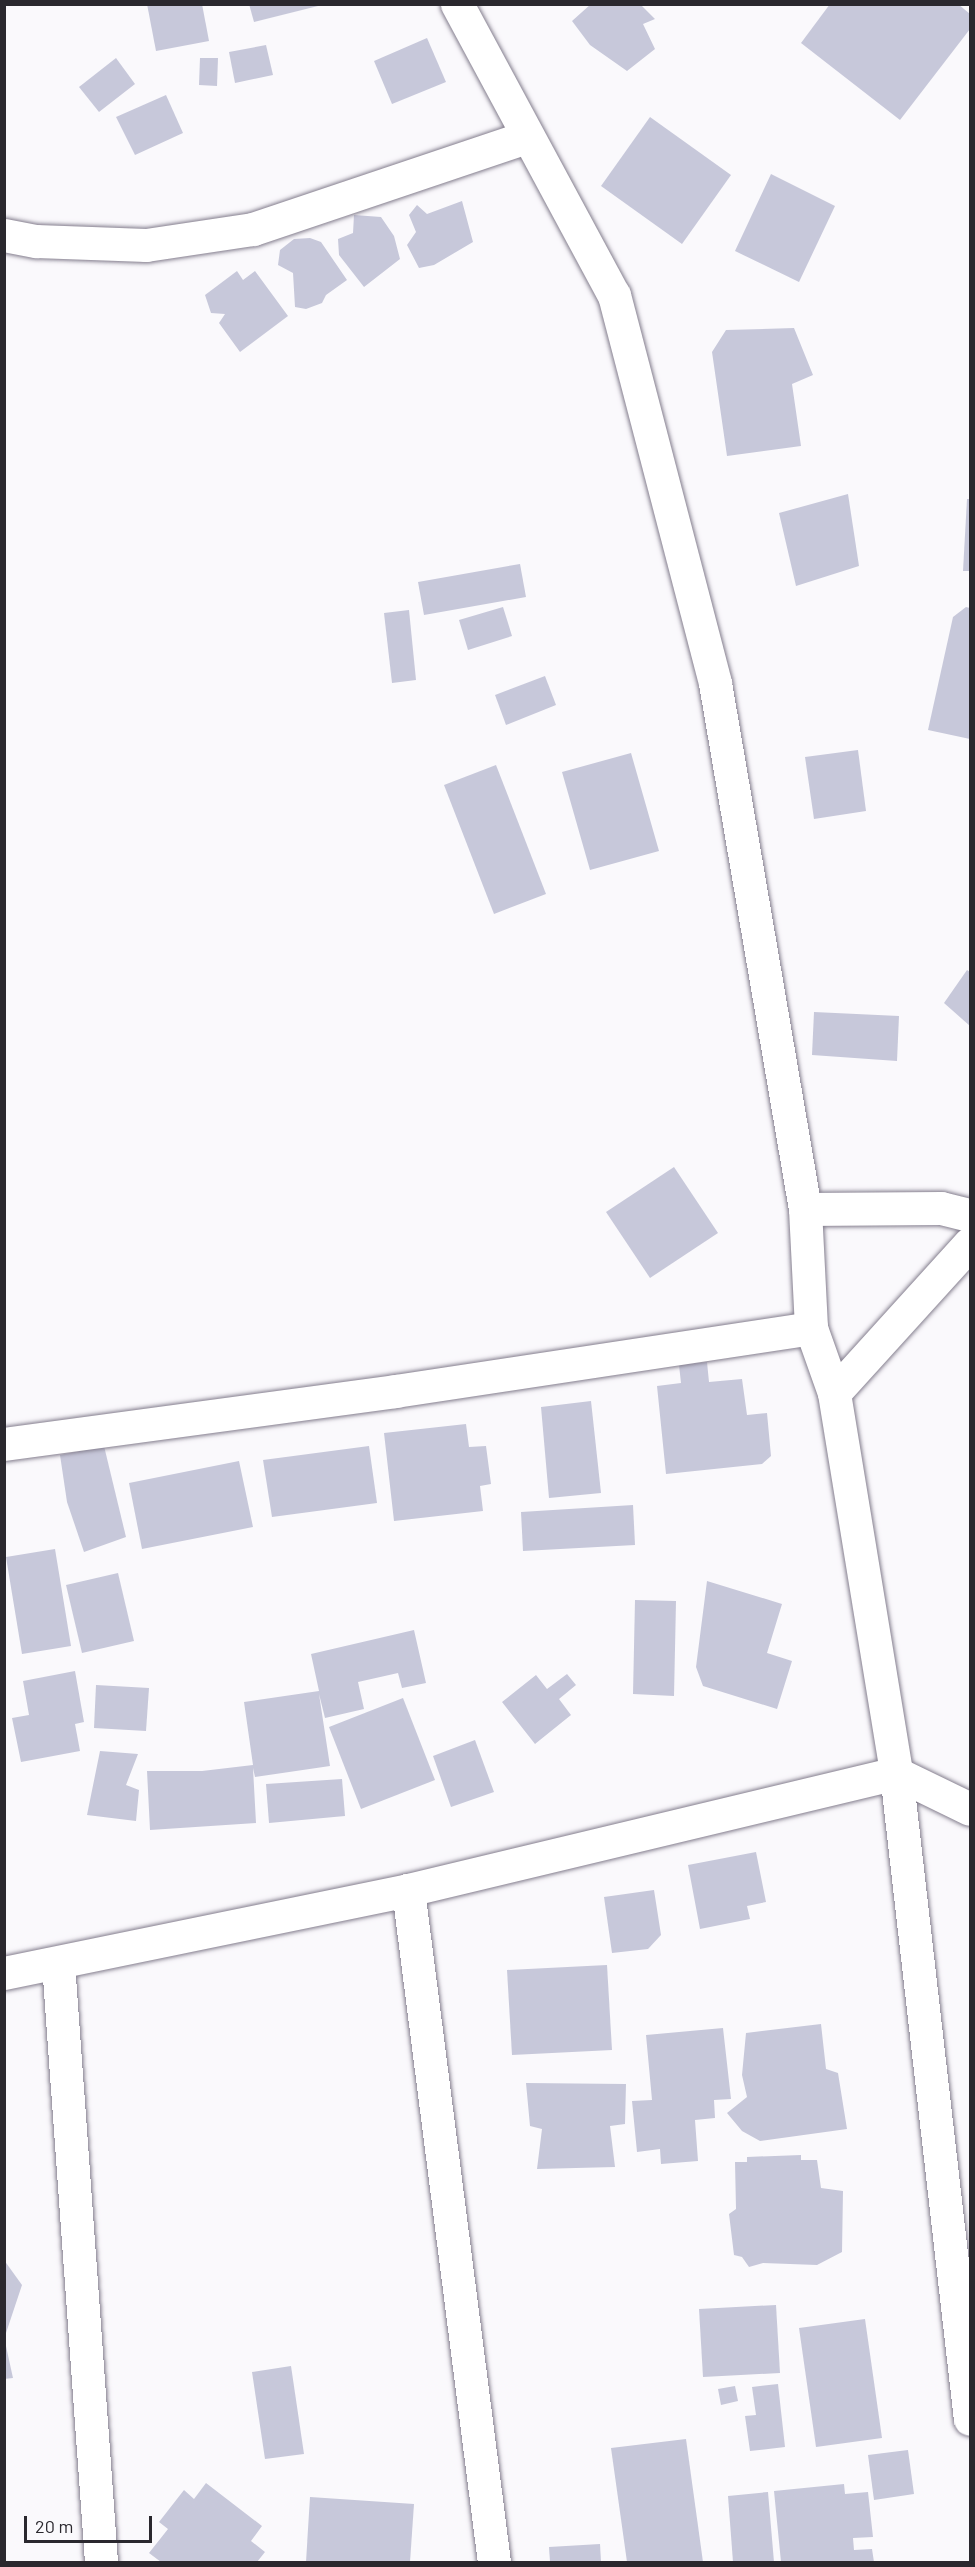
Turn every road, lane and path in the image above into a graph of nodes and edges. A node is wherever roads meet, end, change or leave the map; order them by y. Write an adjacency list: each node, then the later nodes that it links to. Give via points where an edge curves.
1 (457, 4): 2 (street)
2 (526, 137): 3 (street, via 253,229 146,245 36,241); 4 (street, via 614,295 715,682)
3 (4, 235)
4 (805, 1209): 5 (street, via 940,1208); 7 (street)
5 (970, 1215)
6 (970, 1244): 8 (street)
7 (811, 1328): 8 (street); 9 (street, via 395,1391)
8 (834, 1393): 10 (street)
9 (4, 1444)
10 (896, 1773): 11 (street); 12 (street); 15 (street)
11 (970, 1809)
12 (408, 1890): 13 (street); 17 (street)
13 (58, 1963): 14 (street); 16 (street)
14 (4, 1973)
15 (970, 2419)
16 (101, 2562)
17 (494, 2562)

